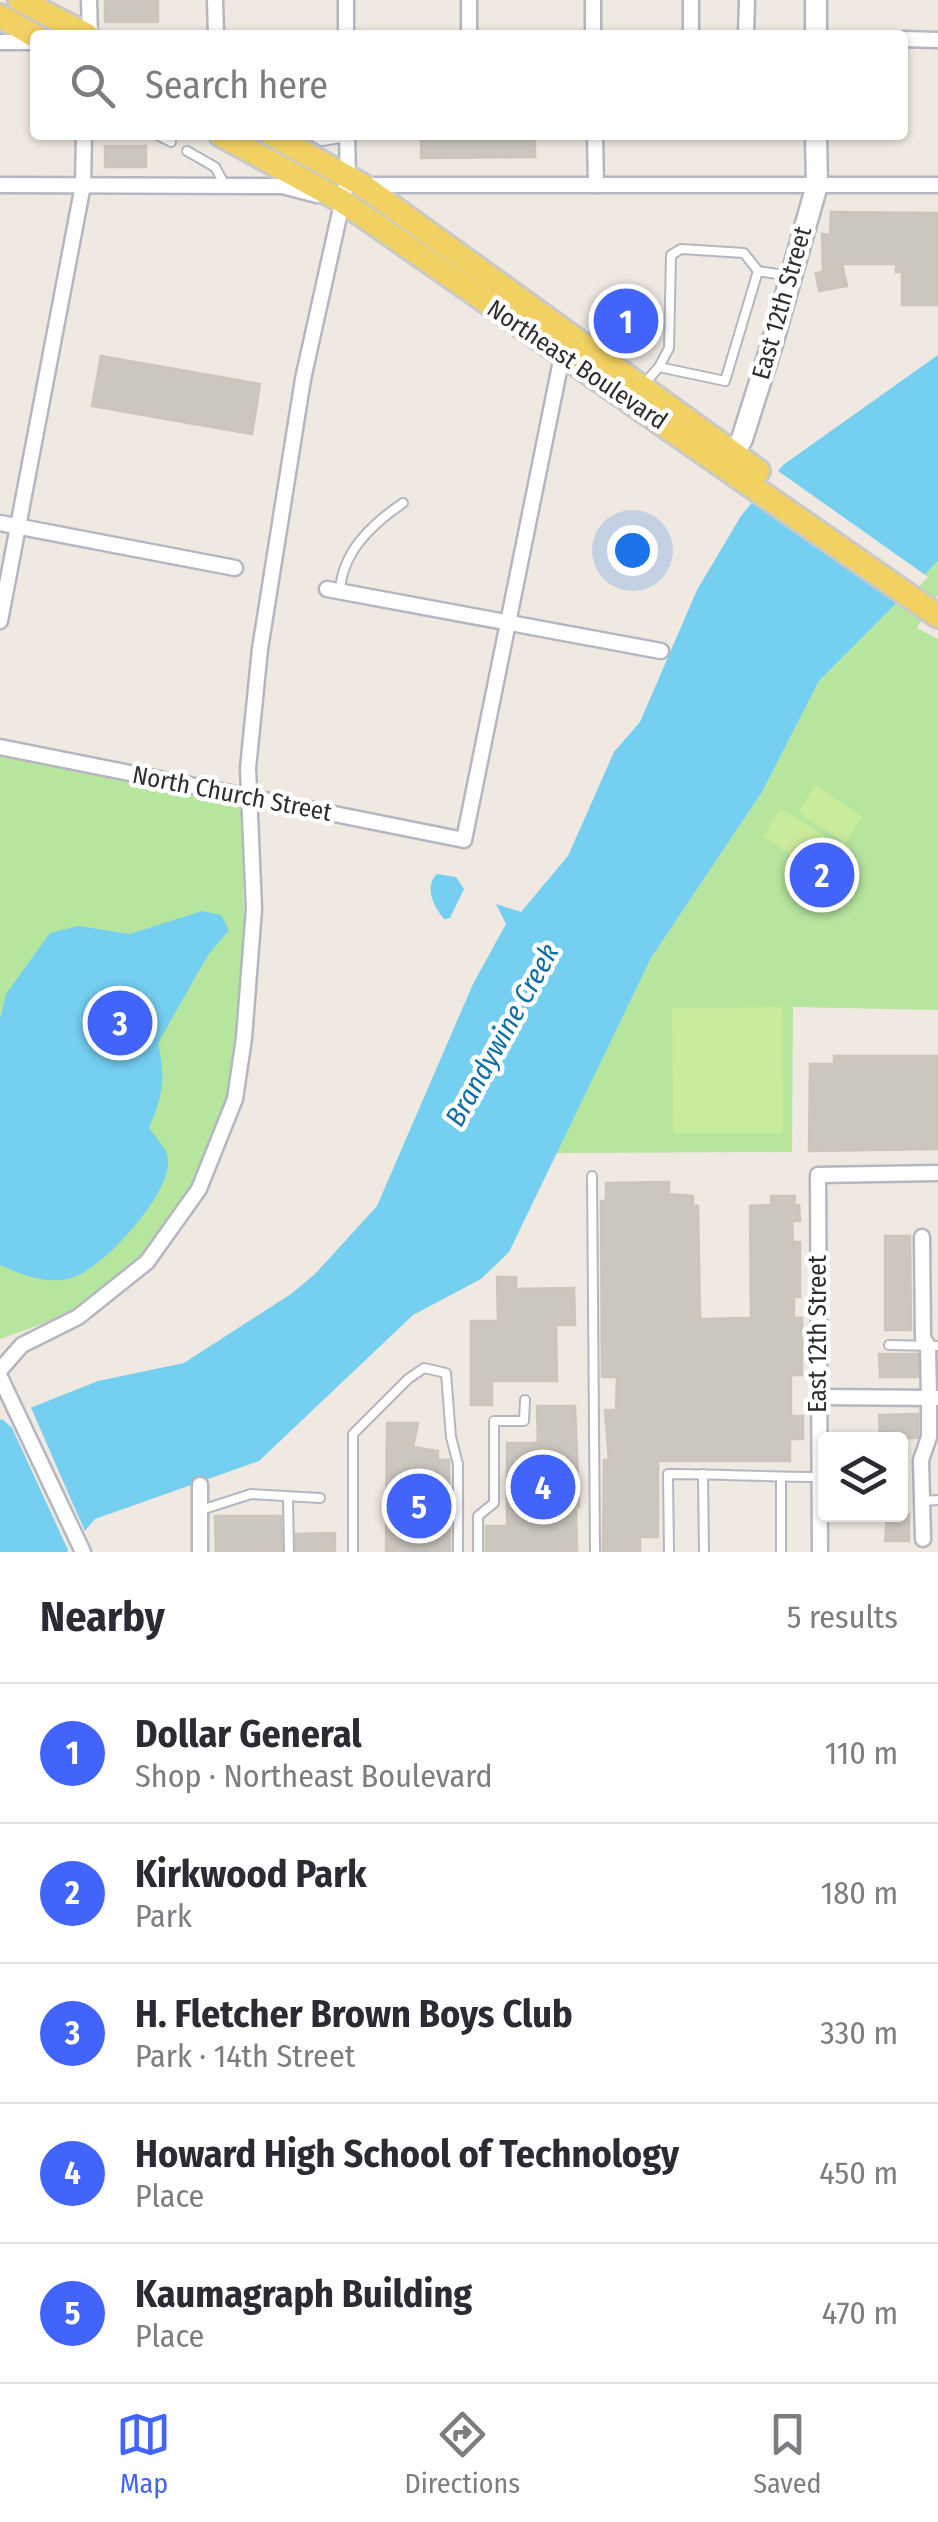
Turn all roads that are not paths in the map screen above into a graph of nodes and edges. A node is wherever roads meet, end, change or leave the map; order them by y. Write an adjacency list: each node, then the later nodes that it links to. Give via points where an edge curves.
1 (20, 0): 13 (main road)
2 (89, 0): 14 (street)
3 (216, 0): 15 (street)
4 (346, 0): 16 (street)
5 (469, 0): 17 (street)
6 (593, 0): 18 (street)
7 (691, 0): 19 (street)
8 (747, 0): 20 (street)
9 (816, 0): 21 (main road)
10 (0, 6): 12 (main road)
11 (0, 16): 22 (main road)
12 (46, 30)
13 (78, 30)
14 (88, 30)
15 (216, 30)
16 (346, 30)
17 (469, 30)
18 (593, 30)
19 (691, 30)
20 (746, 30)
21 (816, 30)
22 (30, 36)
23 (30, 39): 26 (street)
24 (908, 40): 25 (street)
25 (938, 40)
26 (0, 42)
27 (84, 140): 37 (street)
28 (167, 140): 33 (lane)
29 (229, 140): 43 (main road, Northeast Boulevard)
30 (349, 140): 36 (street)
31 (595, 140): 39 (street)
32 (816, 140): 40 (main road, East 12th Street)
33 (171, 142)
34 (316, 144): 36 (main road, Northeast Boulevard)
35 (187, 151): 42 (lane, via 215,167)
36 (355, 181): 39 (street); 43 (street); 48 (main road, Northeast Boulevard)
37 (84, 184): 38 (street); 42 (street); 52 (street)
38 (0, 185)
39 (596, 185): 40 (street)
40 (817, 185): 41 (street); 45 (main road, East 12th Street)
41 (938, 185)
42 (226, 186): 43 (street, via 282,186)
43 (340, 210): 46 (main road, Northeast Boulevard); 60 (street, via 303,379 260,649 248,768)
44 (758, 271): 45 (lane); 47 (lane, via 724,380); 47 (lane, via 744,252 681,249 671,255 669,348)
45 (790, 276): 49 (main road, East 12th Street)
46 (562, 356): 49 (main road, Northeast Boulevard); 57 (street)
47 (659, 367): 48 (lane)
48 (642, 387): 49 (main road, Northeast Boulevard)
49 (731, 460): 55 (main road, Northeast Boulevard)
50 (403, 503): 54 (lane, via 373,524)
51 (0, 523): 52 (street)
52 (20, 528): 53 (street); 56 (street)
53 (235, 568)
54 (334, 590): 57 (street)
55 (934, 605)
56 (0, 621)
57 (508, 622): 58 (street); 60 (street, North Church Street, via 464,840)
58 (661, 651)
59 (0, 746): 60 (street, North Church Street)
60 (252, 798): 67 (street, via 254,909 244,1038 235,1099 199,1190 147,1262 78,1316 22,1345)
61 (938, 1173): 68 (street, East 12th Street, via 818,1175)
62 (592, 1176): 90 (lane)
63 (922, 1237): 64 (street)
64 (931, 1266): 66 (street, via 923,1338)
65 (889, 1346): 66 (lane)
66 (933, 1346): 69 (street)
67 (0, 1373): 84 (street)
68 (819, 1397): 69 (street); 71 (street, East 12th Street)
69 (934, 1398): 72 (street)
70 (524, 1400): 89 (lane, via 524,1421 494,1422 494,1503 478,1516)
71 (819, 1432)
72 (931, 1452): 80 (street, via 921,1460)
73 (703, 1474): 75 (lane); 91 (lane, via 668,1474); 92 (lane)
74 (818, 1477): 75 (lane)
75 (781, 1478): 93 (lane)
76 (200, 1485): 81 (street)
77 (288, 1496): 78 (lane); 81 (lane, via 250,1494); 86 (lane)
78 (320, 1498)
79 (938, 1500): 80 (lane)
80 (922, 1502): 83 (street)
81 (198, 1512): 85 (street)
82 (820, 1522): 94 (street, East 12th Street)
83 (922, 1539)
84 (82, 1552)
85 (200, 1552)
86 (289, 1552)
87 (352, 1552): 88 (lane, via 353,1434 424,1368 446,1373 458,1464)
88 (458, 1552)
89 (478, 1552)
90 (595, 1552)
91 (669, 1552)
92 (704, 1552)
93 (781, 1552)
94 (820, 1552)

